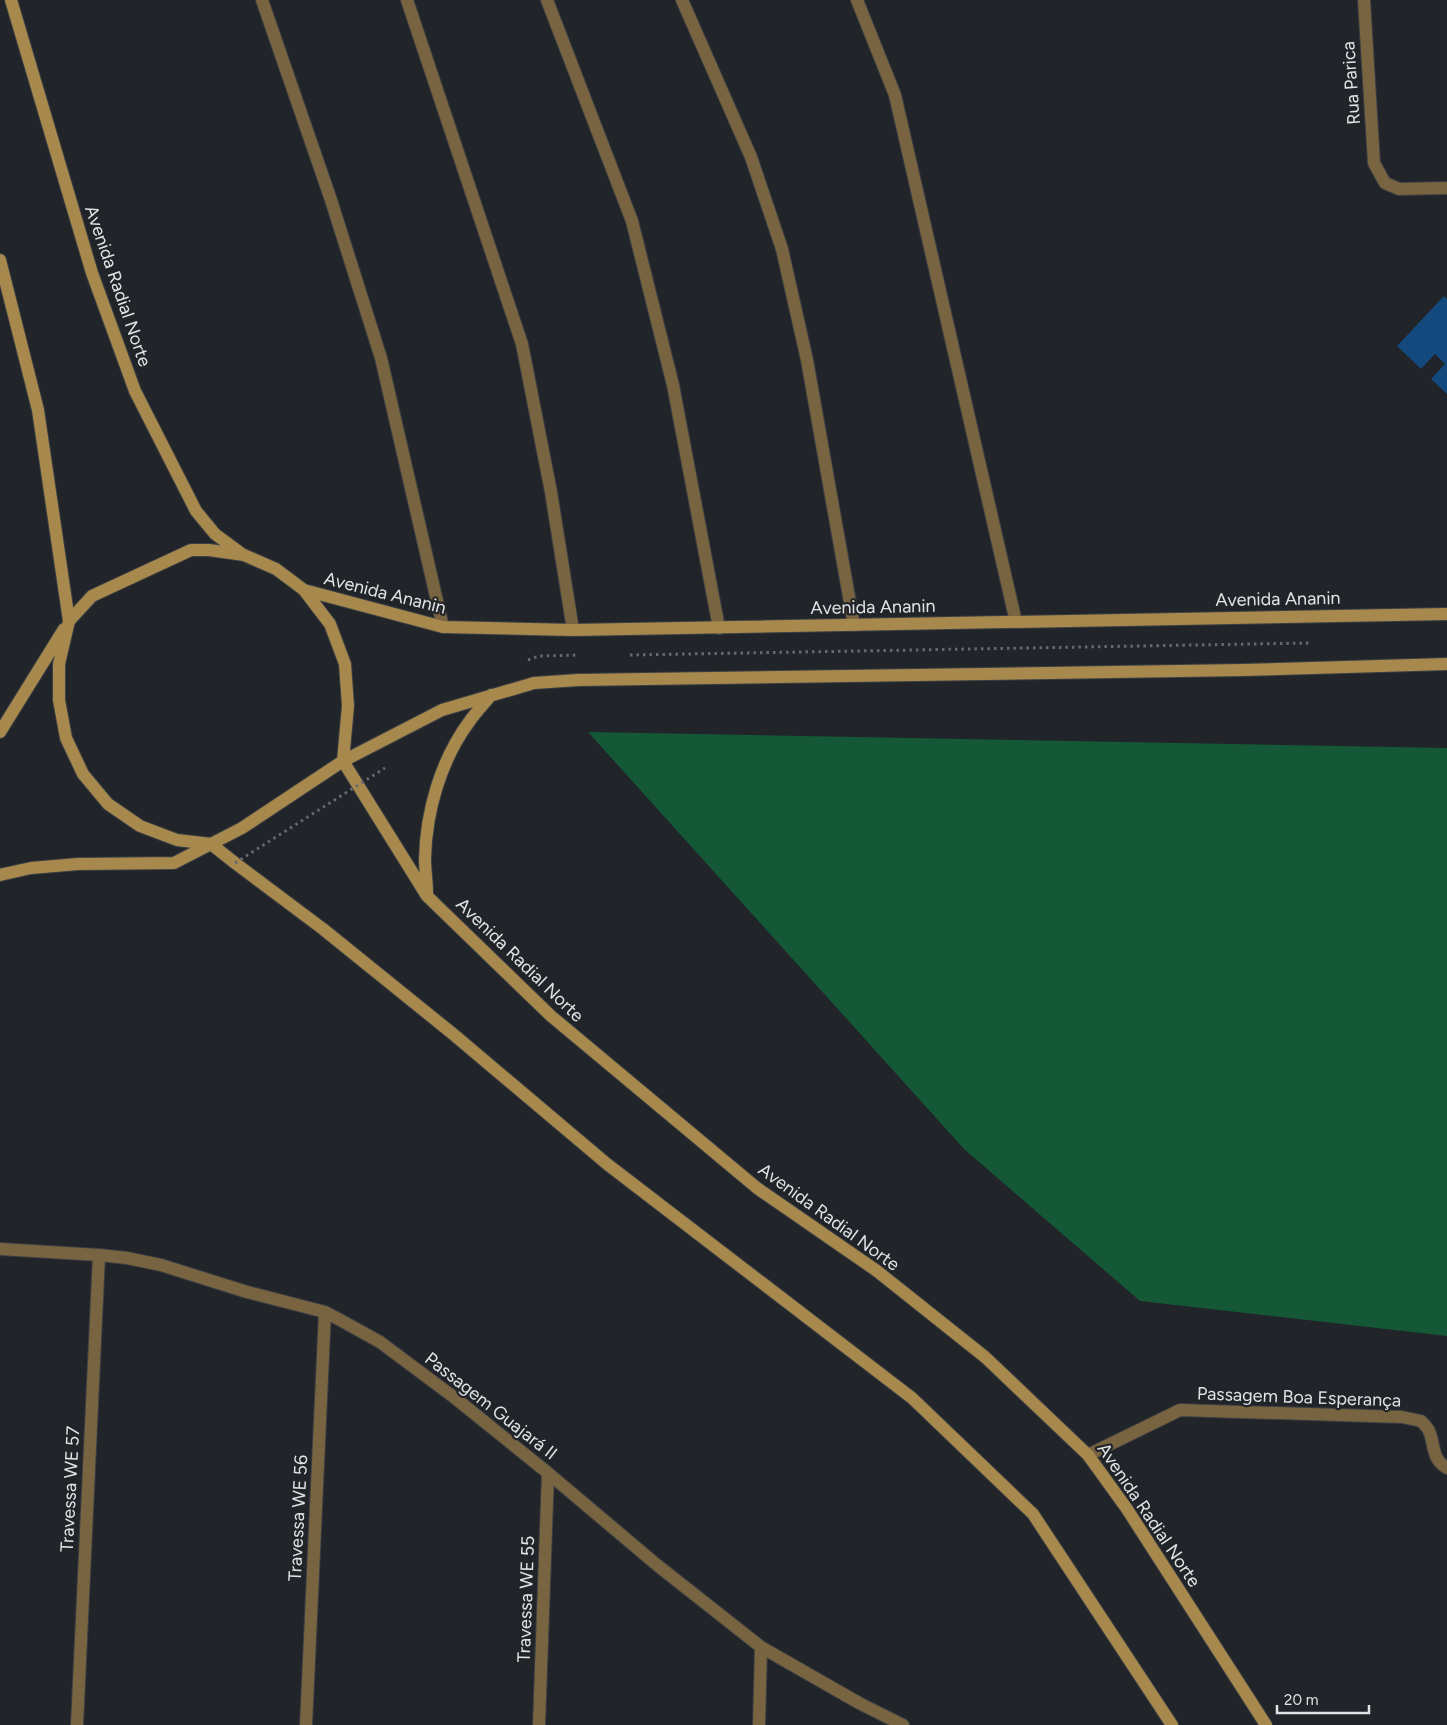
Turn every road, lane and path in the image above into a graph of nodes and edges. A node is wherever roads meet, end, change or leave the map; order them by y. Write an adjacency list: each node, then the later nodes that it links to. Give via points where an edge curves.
1 (10, 0): 10 (main road, Avenida Radial Norte, via 92,273 135,391 196,511 215,534)
2 (262, 0): 16 (street, via 381,358)
3 (406, 0): 18 (street, via 522,344 551,492)
4 (547, 0): 17 (street, via 632,221 673,384)
5 (682, 0): 15 (street, via 752,157 782,250 807,360)
6 (857, 0): 14 (street, via 895,95)
7 (1364, 0): 8 (street, Rua Parica, via 1374,163 1385,183 1399,189)
8 (1447, 188)
9 (0, 260): 13 (main road, via 38,410)
10 (244, 555): 11 (main road, via 276,569); 13 (main road, via 190,550 92,596)
11 (304, 590): 16 (main road, Avenida Ananin); 22 (main road, via 330,624 345,664 348,706)
12 (1447, 614): 14 (main road, Avenida Ananin)
13 (69, 621): 21 (main road); 24 (main road, via 59,664 59,700 66,738 83,774 108,804 140,826 177,840)
14 (1016, 622): 15 (main road, Avenida Ananin)
15 (854, 625): 17 (main road, Avenida Ananin)
16 (444, 627): 18 (main road, Avenida Ananin)
17 (719, 628): 18 (main road, Avenida Ananin)
18 (573, 630)
19 (1447, 664): 20 (main road, via 578,680 534,684)
20 (491, 695): 22 (main road, via 442,710); 27 (main road, via 468,723 450,754 437,788 428,823 425,859)
21 (0, 732)
22 (343, 761): 24 (main road, via 242,828); 27 (main road, Avenida Radial Norte)
23 (385, 768): 25 (path, bridge)
24 (211, 844): 25 (main road); 26 (main road, via 174,863 78,864 31,868)
25 (235, 863): 40 (main road, via 453,1034 607,1164 912,1398 1034,1514)
26 (0, 875)
27 (427, 896): 31 (main road, Avenida Radial Norte, via 551,1016 758,1188 877,1271 985,1357)
28 (0, 1249): 29 (street, Passagem Guajará II)
29 (99, 1255): 30 (street, Passagem Guajará II, via 161,1265); 35 (street, Travessa WE 57)
30 (325, 1312): 33 (street, Passagem Guajará II, via 380,1342); 36 (street, Travessa WE 56)
31 (1088, 1454): 32 (street, Passagem Boa Esperança, via 1180,1410 1402,1417 1422,1421 1430,1432 1432,1447 1441,1465); 41 (main road, Avenida Radial Norte)
32 (1447, 1468)
33 (548, 1473): 34 (street, Passagem Guajará II); 37 (street, Travessa WE 55)
34 (761, 1647): 38 (street); 39 (street, Passagem Guajará II)
35 (76, 1725)
36 (306, 1725)
37 (539, 1725)
38 (759, 1725)
39 (903, 1725)
40 (1172, 1725)
41 (1266, 1725)

